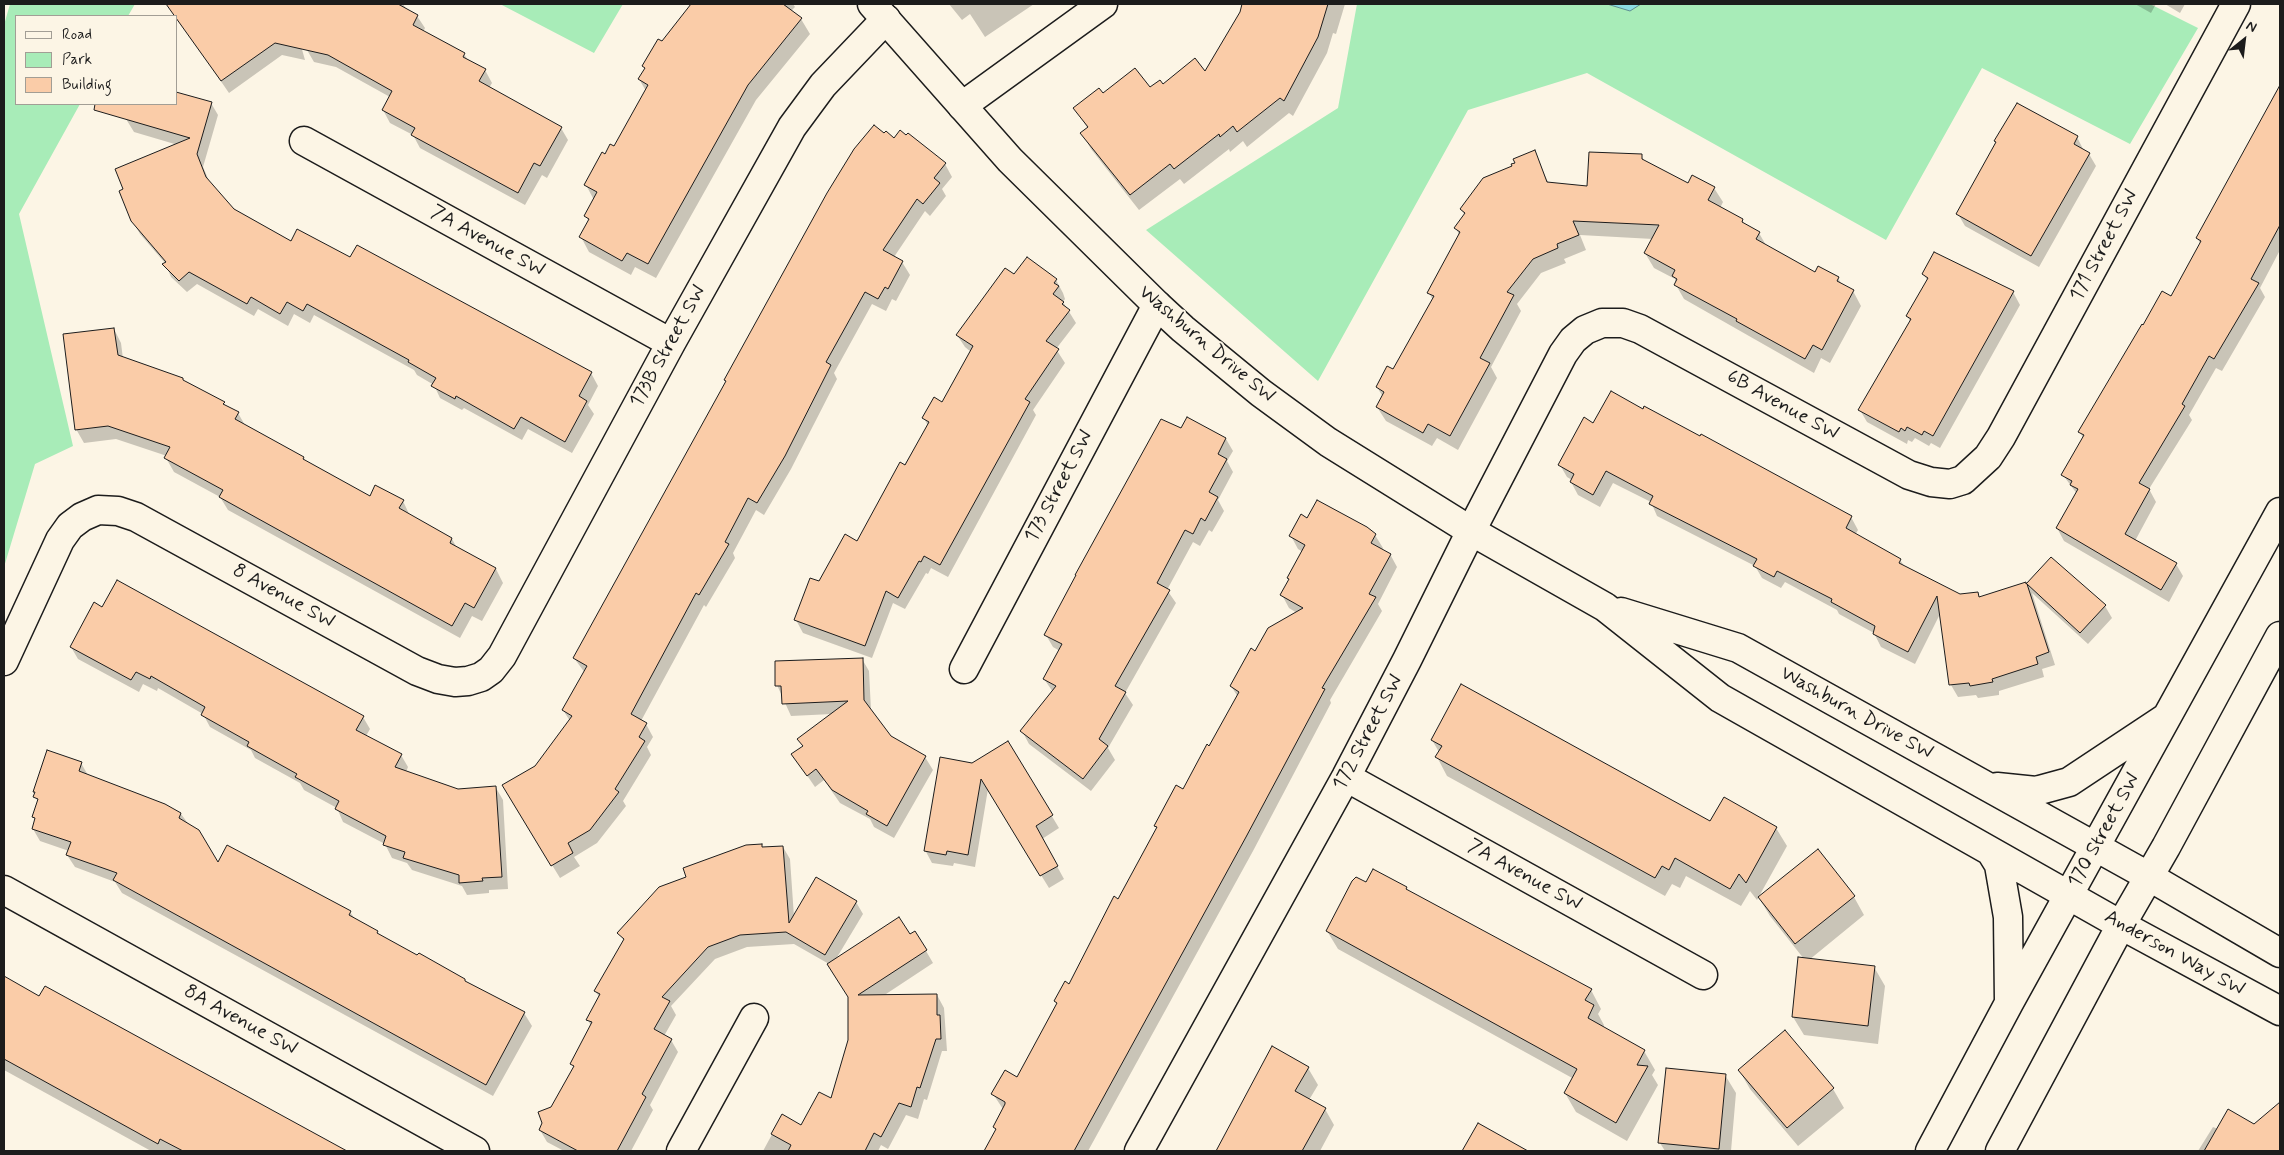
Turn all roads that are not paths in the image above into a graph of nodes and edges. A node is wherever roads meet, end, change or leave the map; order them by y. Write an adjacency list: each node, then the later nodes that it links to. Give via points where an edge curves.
1 (1102, 4): 4 (street)
2 (2236, 4): 9 (street, 171 Street SW, via 2001,437 1988,457)
3 (879, 12): 4 (street, Washburn Drive SW); 8 (street, 173B Street SW, via 796,121)
4 (962, 106): 6 (street, Washburn Drive SW, via 1010,160)
5 (304, 141): 8 (street, 7A Avenue SW)
6 (1157, 305): 11 (street, Washburn Drive SW, via 1261,393 1328,442); 15 (street, 173 Street SW)
7 (1602, 323): 9 (street, 6B Avenue SW, via 1623,323 1640,329 1910,476 1950,484); 11 (street, 172 Street SW, via 1585,330 1563,354)
8 (671, 343): 16 (street, 173B Street SW, via 502,656 491,670)
9 (1963, 480)
10 (2280, 512): 17 (street, 170 Street SW)
11 (1471, 531): 12 (street, Washburn Drive SW); 18 (street, 172 Street SW)
12 (1605, 607): 19 (street, Washburn Drive SW, via 1738,648); 21 (street, Washburn Drive SW, via 1720,698)
13 (2280, 636): 22 (street)
14 (4, 661): 16 (street, 8 Avenue SW, via 60,540 76,522 98,510 118,511 136,517 417,672 438,679)
15 (964, 669)
16 (468, 681)
17 (2168, 717): 19 (street, via 2069,782 2036,791); 20 (street, 170 Street SW)
18 (1346, 777): 27 (street, 7A Avenue SW); 33 (street, 172 Street SW)
19 (1984, 785): 20 (street, Washburn Drive SW)
20 (2096, 847): 22 (street); 24 (street, 170 Street SW)
21 (1991, 852): 24 (street, Washburn Drive SW); 28 (street, via 1999,865 2008,917)
22 (2148, 876): 25 (street); 26 (street)
23 (4, 890): 31 (street, 8A Avenue SW)
24 (2069, 895): 25 (street, Anderson Way SW); 28 (street, 170 Street SW)
25 (2121, 925): 29 (street, Anderson Way SW); 35 (street)
26 (2280, 953)
27 (1703, 975)
28 (2009, 1003): 34 (street, 170 Street SW)
29 (2280, 1011)
30 (754, 1018): 32 (street)
31 (475, 1151)
32 (681, 1151)
33 (1139, 1151)
34 (1930, 1151)
35 (2000, 1151)

